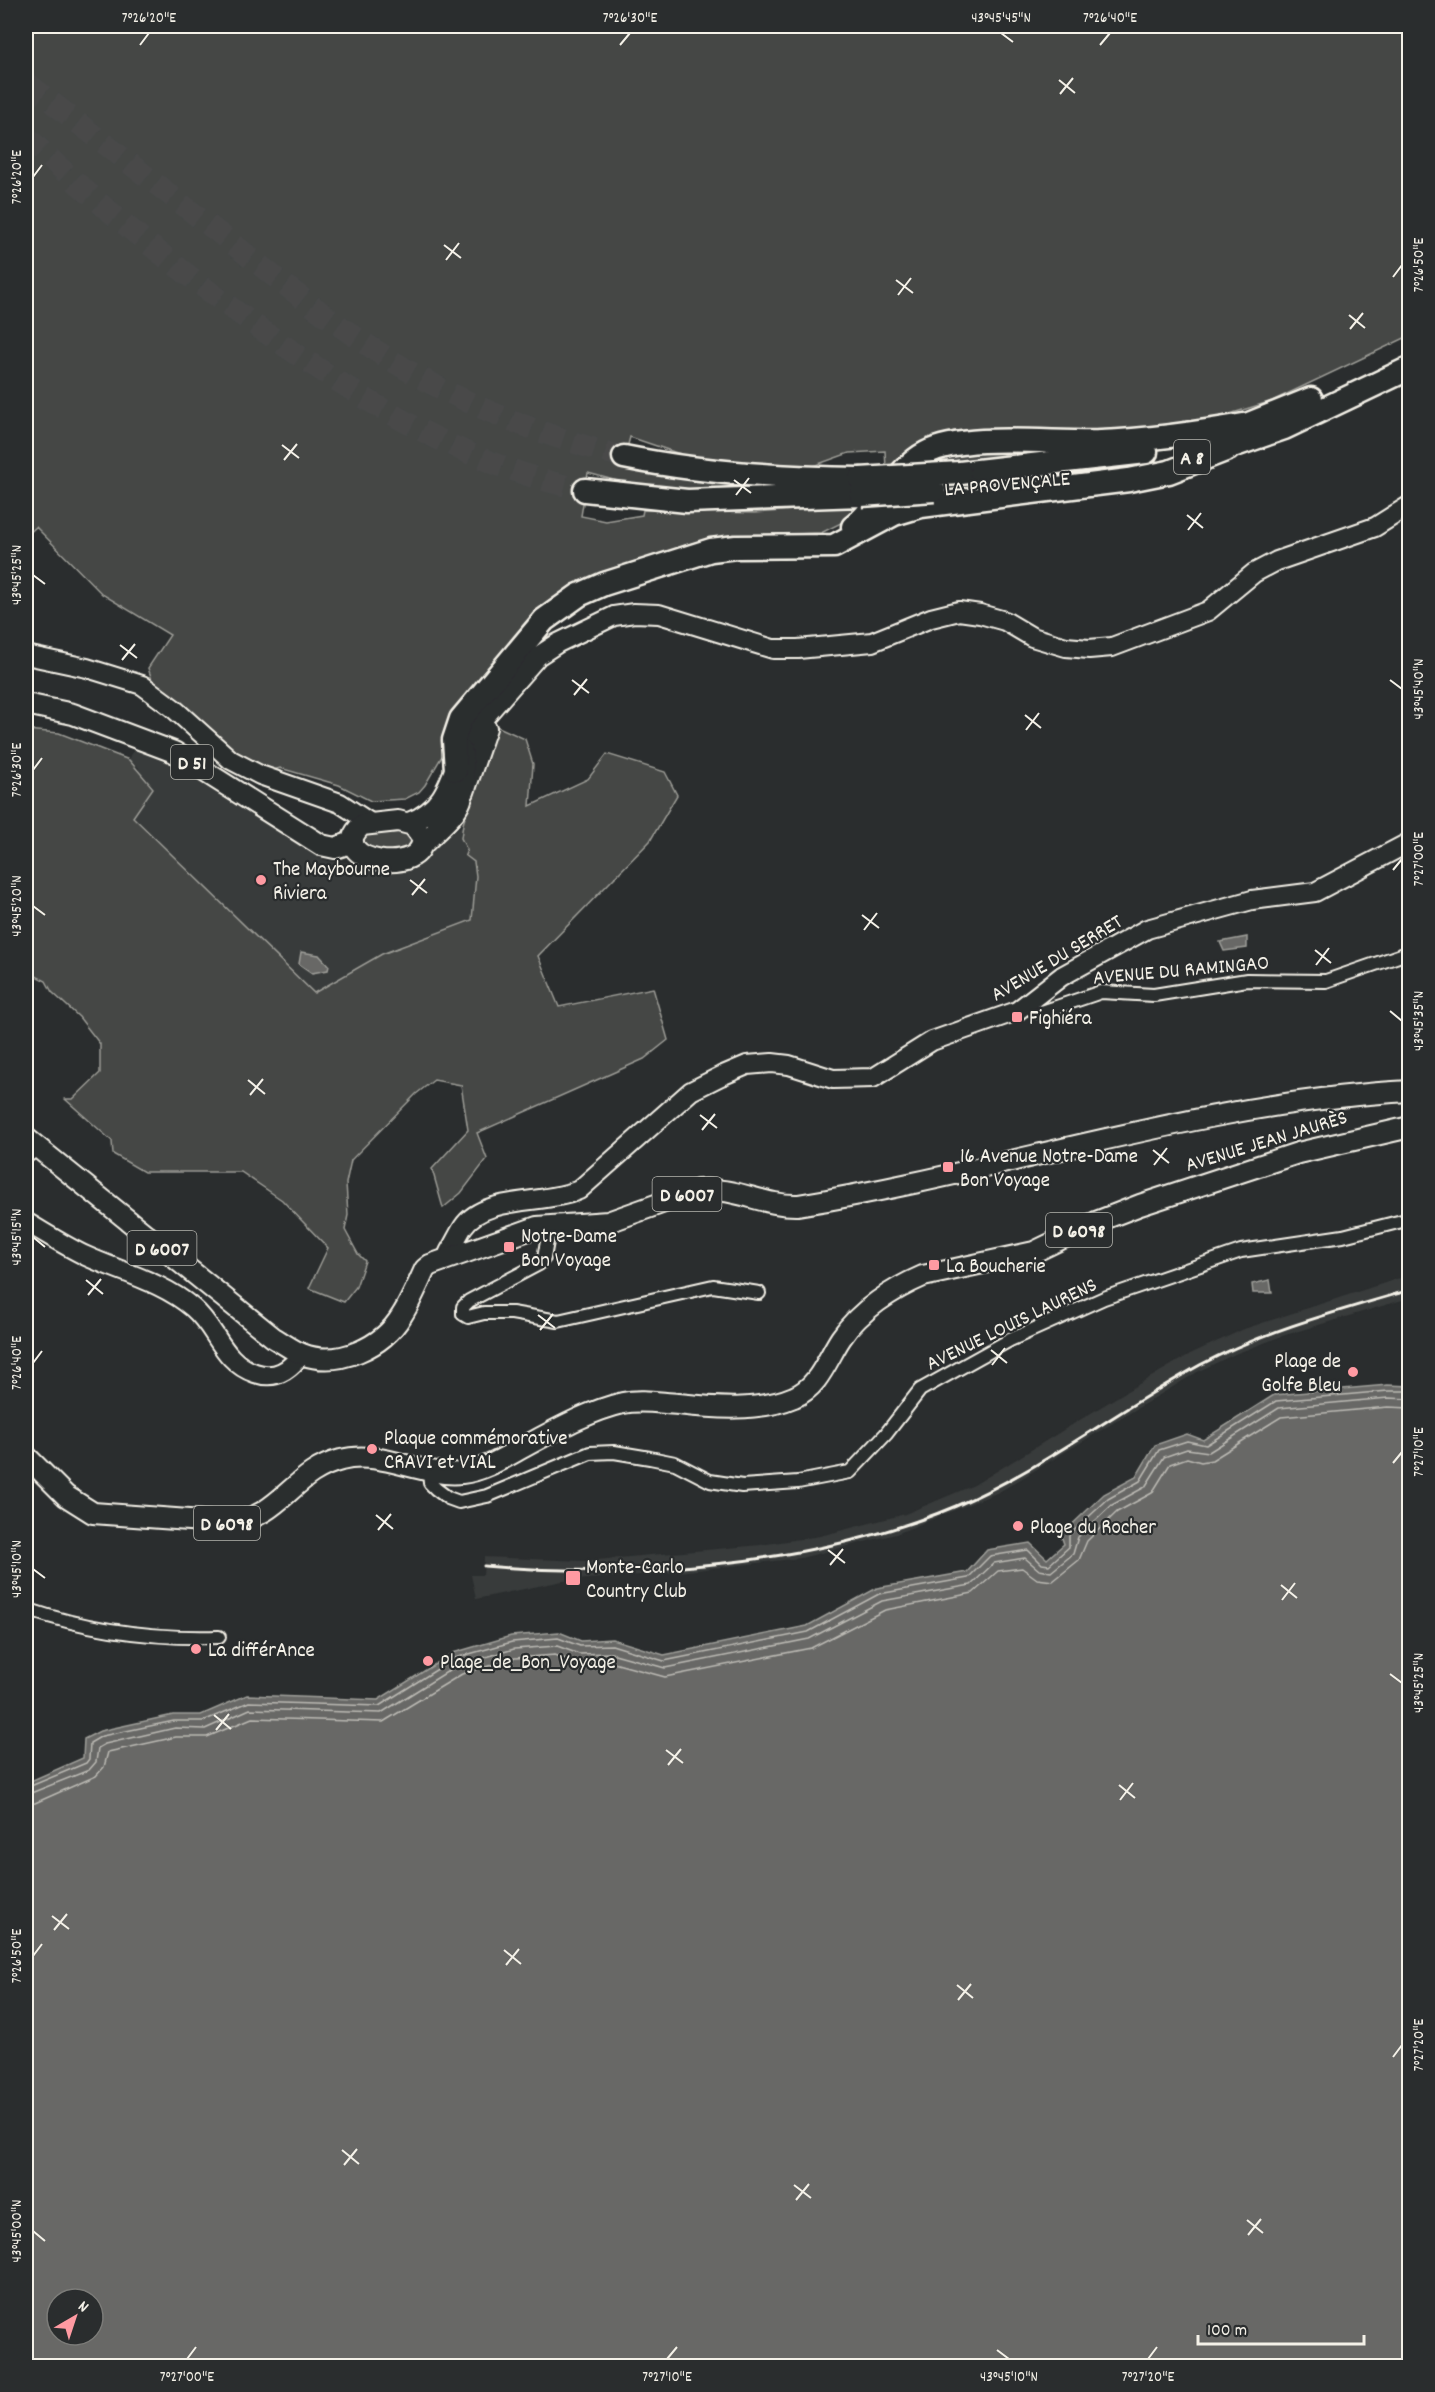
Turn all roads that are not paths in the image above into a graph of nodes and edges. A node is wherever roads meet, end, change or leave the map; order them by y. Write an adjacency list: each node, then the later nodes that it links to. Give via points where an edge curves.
1 (1410, 351): 3 (highway, LA PROVENÇALE / A 8)
2 (1410, 368): 4 (highway, LA PROVENÇALE / A 8, via 1284,428)
3 (1255, 423): 6 (highway, LA PROVENÇALE / A 8, via 1147,452); 10 (highway, via 1154,439 948,444 916,458 851,529)
4 (1228, 448): 6 (highway, LA PROVENÇALE / A 8, via 1135,469); 10 (highway, via 1169,472 1130,480 921,506 894,514 845,542 819,548)
5 (624, 457): 7 (highway, LA PROVENÇALE / A 8, via 671,467)
6 (959, 481): 7 (highway, LA PROVENÇALE / A 8, bridge)
7 (861, 487): 8 (highway, LA PROVENÇALE / A 8, via 687,501)
8 (585, 490)
9 (1410, 505): 12 (main road, via 1375,527 1277,561 1254,573 1208,611 1112,647 1066,647 1032,636 1005,621 959,611 872,642 834,648 773,649 672,617 634,613 603,619 547,649)
10 (798, 545): 14 (highway, via 711,550 591,589 561,606 544,620 461,719 455,733 453,759)
11 (26, 655): 17 (main road, via 142,685 231,760 260,775 340,803)
12 (500, 702): 14 (main road, via 484,718); 15 (main road, via 478,749)
13 (26, 704): 17 (main road, D 51, via 73,714 174,752 326,853 336,856)
14 (459, 761): 15 (main road); 16 (main road, via 452,783 437,806)
15 (464, 795): 19 (main road, via 454,816)
16 (410, 823): 17 (main road); 19 (main road, via 420,832)
17 (360, 838): 19 (main road, via 370,860 405,859 414,856)
18 (1410, 842): 21 (main road, AVENUE DU SERRET, via 1315,892 1252,900 1146,929 1062,976)
19 (422, 845)
20 (1410, 952): 21 (street, AVENUE DU RAMINGAO, via 1326,981 1247,980 1154,995 1101,992 1042,1012)
21 (1027, 1006): 28 (main road, AVENUE DU SERRET, via 932,1041 873,1078 834,1079 789,1065 747,1065 691,1091 579,1190 561,1198 492,1206 474,1216)
22 (1410, 1091): 27 (main road, D 6007, via 1261,1107 1199,1118 798,1205 778,1204 738,1192 698,1190 608,1222)
23 (1410, 1127): 32 (main road, AVENUE JEAN JAURÈS / D 6098, via 1319,1146 1140,1205 1034,1252 907,1283 852,1324 812,1385 792,1399 749,1407 624,1402 486,1466 462,1473)
24 (30, 1148): 30 (main road, D 6007, via 274,1338)
25 (1410, 1219): 32 (street, AVENUE LOUIS LAURENS, via 1343,1236 1241,1251 1104,1298 1010,1340 920,1390 850,1472 798,1482 742,1486 710,1481 675,1463 614,1452 590,1453 487,1496 459,1502 430,1484)
26 (26, 1222): 30 (main road, via 84,1255 193,1307 239,1366 271,1375 285,1372)
27 (550, 1225): 28 (main road, D 6007); 29 (street, via 544,1258 539,1264 469,1301 463,1314 468,1317 512,1312 558,1321 713,1286)
28 (458, 1255): 30 (main road, D 6007, via 419,1281 402,1316 386,1337 367,1349 328,1358)
29 (759, 1293)
30 (301, 1354)
31 (26, 1456): 32 (main road, D 6098, via 66,1496 93,1513 230,1523 266,1512 305,1475 342,1459 370,1458)
32 (429, 1471)
33 (26, 1609): 34 (street, via 60,1620 140,1635)
34 (219, 1637)

